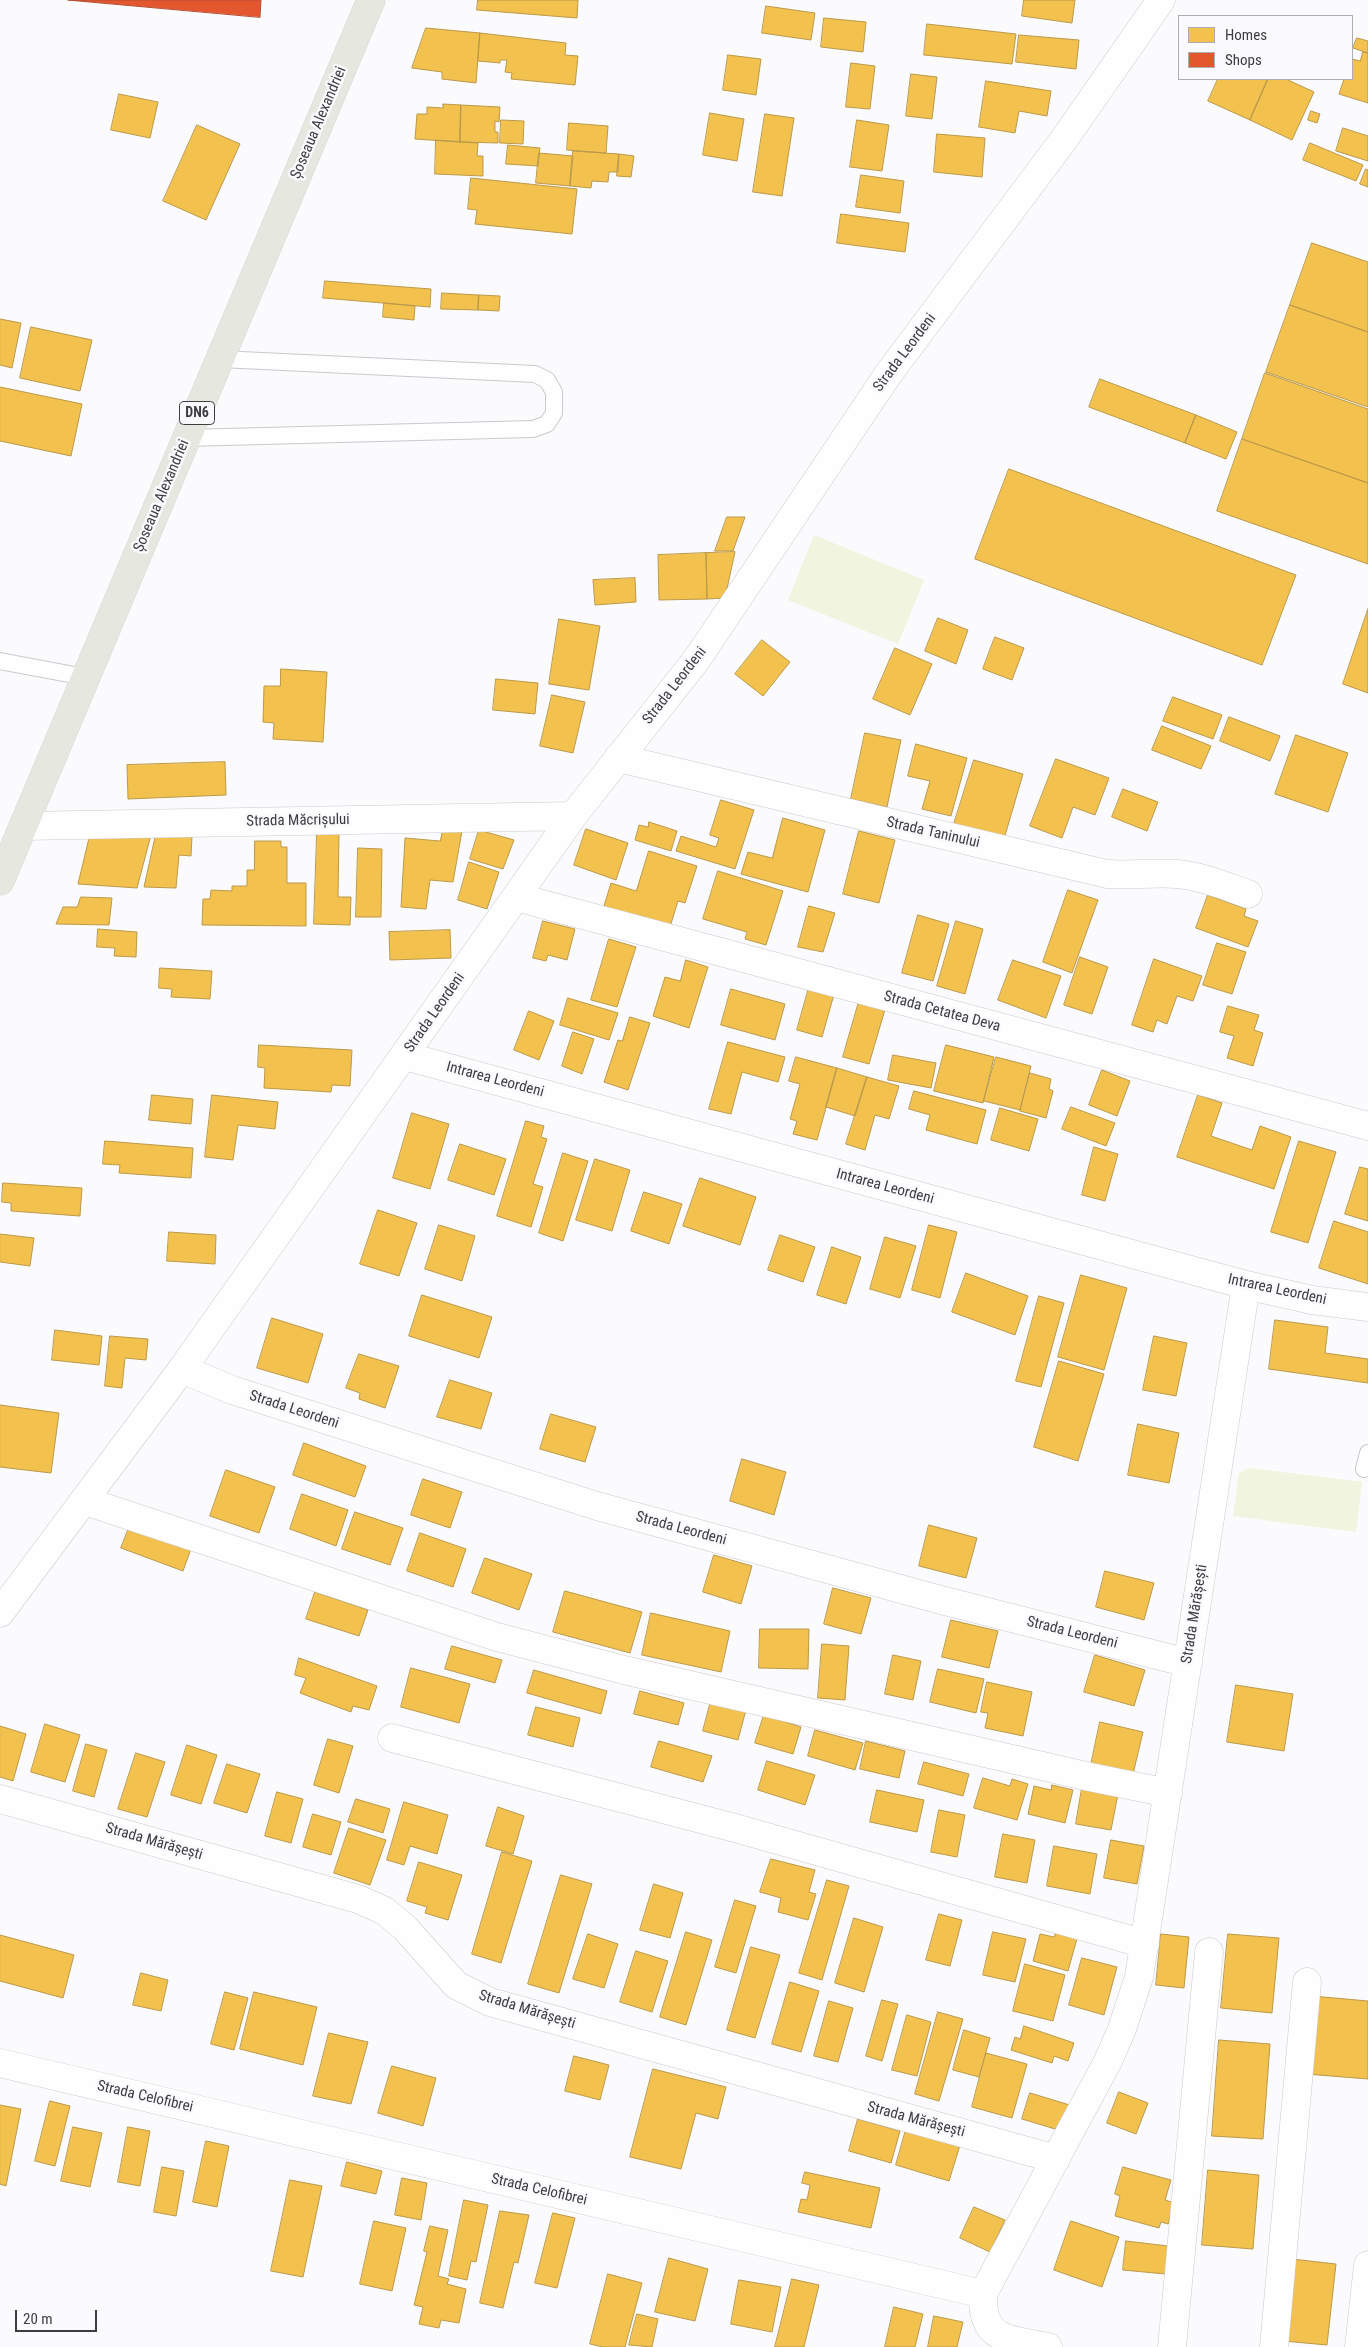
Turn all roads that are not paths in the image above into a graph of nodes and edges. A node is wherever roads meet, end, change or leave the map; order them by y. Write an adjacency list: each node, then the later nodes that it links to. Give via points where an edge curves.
1 (371, 0): 3 (main road, Șoseaua Alexandriei / DN6)
2 (1161, 0): 7 (street, Strada Leordeni, via 1065,138 889,373 698,659)
3 (220, 359): 4 (main road, Șoseaua Alexandriei / DN6); 4 (lane, via 535,374 546,380 554,392 554,413 547,424 533,429)
4 (186, 438): 6 (main road, Șoseaua Alexandriei / DN6)
5 (0, 660): 6 (lane)
6 (85, 677): 9 (main road, Șoseaua Alexandriei / DN6)
7 (618, 758): 8 (street, Strada Leordeni); 11 (street, Strada Taninului, via 1107,874 1177,874)
8 (573, 816): 9 (street, Strada Măcrișului); 12 (street, Strada Leordeni)
9 (23, 826): 10 (main road, Șoseaua Alexandriei / DN6)
10 (0, 881)
11 (1248, 894)
12 (516, 897): 13 (street, Strada Leordeni); 14 (street, Strada Cetatea Deva)
13 (405, 1056): 15 (street, Intrarea Leordeni); 17 (street, Strada Leordeni)
14 (1368, 1126)
15 (1246, 1285): 16 (street, Intrarea Leordeni, via 1312,1300); 20 (street, Strada Mărășești)
16 (1368, 1307)
17 (182, 1368): 18 (street, Strada Leordeni); 20 (street, Strada Leordeni, via 232,1390 597,1506)
18 (85, 1501): 19 (street, Strada Leordeni); 22 (street, via 497,1637 624,1670)
19 (0, 1613)
20 (1188, 1663): 22 (street, Strada Mărășești)
21 (392, 1738): 24 (street, via 735,1828)
22 (1168, 1793): 24 (street, Strada Mărășești)
23 (0, 1798): 28 (street, Strada Mărășești, via 358,1899 385,1911 405,1928 456,1985 490,2002)
24 (1145, 1944): 28 (street, Strada Mărășești, via 1122,2029 1104,2070)
25 (1209, 1952): 32 (street)
26 (1307, 1982): 33 (street)
27 (0, 2063): 30 (street, Strada Celofibrei)
28 (1056, 2159): 30 (street, Strada Mărășești)
29 (1368, 2265): 34 (street)
30 (983, 2294): 31 (street, via 983,2313 987,2325 996,2333 1007,2339)
31 (1048, 2347)
32 (1172, 2347)
33 (1274, 2347)
34 (1360, 2347)

